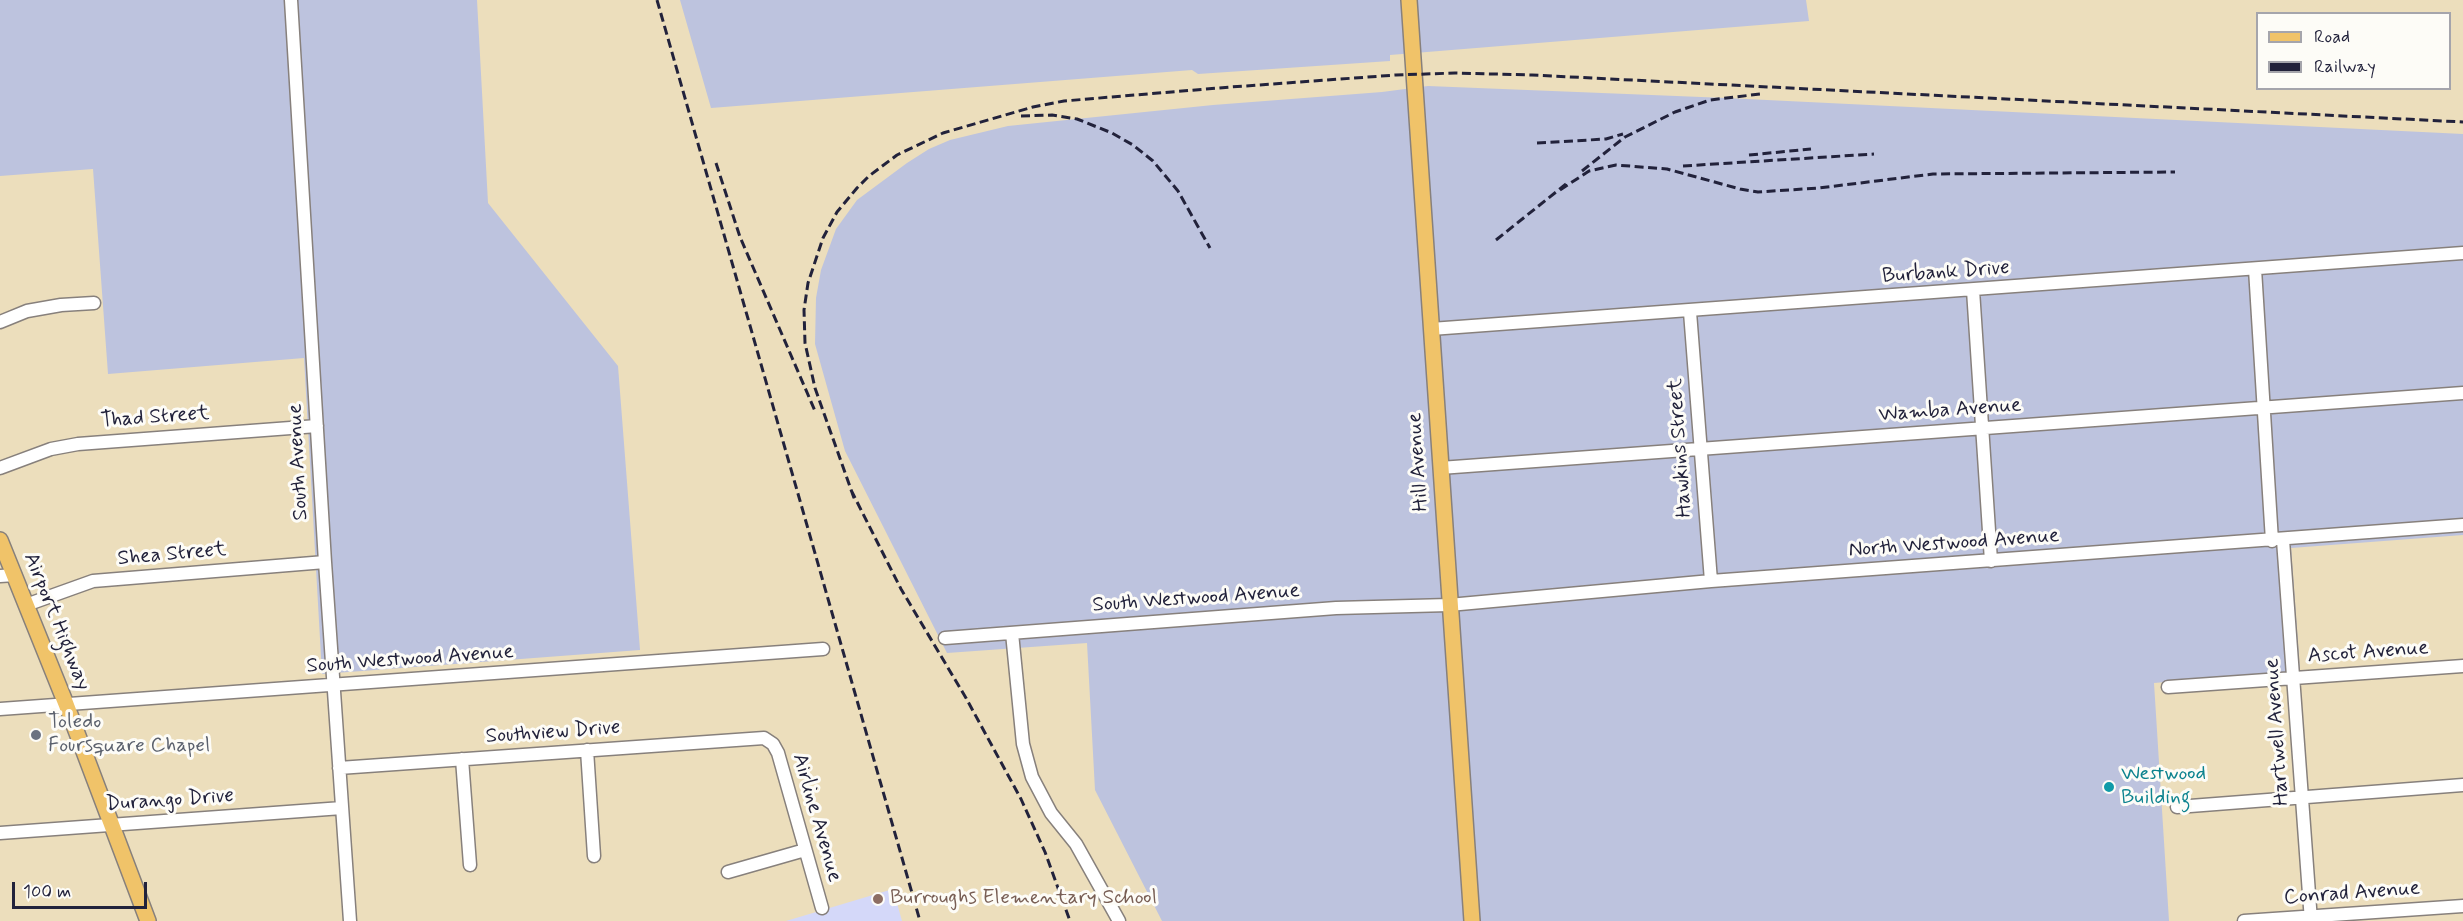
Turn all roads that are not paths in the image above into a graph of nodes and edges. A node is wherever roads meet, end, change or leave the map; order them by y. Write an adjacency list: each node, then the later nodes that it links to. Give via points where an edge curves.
1 (291, 0): 12 (street, South Avenue)
2 (1408, 0): 9 (main road, Hill Avenue)
3 (2463, 253): 4 (street, Burbank Drive)
4 (2255, 269): 5 (street, Burbank Drive); 11 (street, Hartwell Avenue)
5 (1973, 290): 7 (street, Burbank Drive); 13 (street)
6 (94, 303): 8 (street, via 27,311)
7 (1690, 312): 9 (street, Burbank Drive); 14 (street, Hawkins Street)
8 (0, 322)
9 (1431, 329): 16 (main road, Hill Avenue)
10 (2463, 393): 11 (street, Wamba Avenue)
11 (2264, 408): 13 (street, Wamba Avenue); 19 (street, Hartwell Avenue)
12 (317, 426): 15 (street, Thad Street, via 78,444 51,449); 21 (street, South Avenue)
13 (1981, 428): 14 (street, Wamba Avenue); 20 (street)
14 (1701, 450): 16 (street, Wamba Avenue); 23 (street, Hawkins Street)
15 (0, 468)
16 (1440, 468): 25 (main road, Hill Avenue)
17 (2463, 525): 19 (street, North Westwood Avenue)
18 (0, 540): 22 (main road, Airport Highway)
19 (2278, 540): 20 (street, North Westwood Avenue); 30 (street, Hartwell Avenue)
20 (1991, 561): 23 (street, North Westwood Avenue)
21 (325, 562): 24 (street, Shea Street, via 93,581); 31 (street, South Avenue)
22 (7, 575): 24 (main road, Airport Highway)
23 (1711, 581): 25 (street, North Westwood Avenue)
24 (26, 605): 33 (main road, Airport Highway)
25 (1449, 605): 26 (street, South Westwood Avenue, via 1336,608); 55 (main road, Hill Avenue)
26 (1012, 633): 27 (street, South Westwood Avenue); 54 (street, via 1023,744 1032,777 1051,813 1076,844)
27 (945, 638)
28 (823, 649): 31 (street, South Westwood Avenue)
29 (2463, 666): 30 (street, Ascot Avenue)
30 (2293, 678): 32 (street, Ascot Avenue); 40 (street, Hartwell Avenue)
31 (333, 684): 33 (street, South Westwood Avenue); 38 (street, South Avenue)
32 (2168, 687)
33 (66, 704): 34 (street, South Westwood Avenue); 43 (main road, Airport Highway)
34 (0, 709)
35 (769, 741): 36 (street, Southview Drive, via 757,737); 45 (street, Airline Avenue, via 778,753)
36 (587, 750): 37 (street, Southview Drive); 46 (street)
37 (462, 759): 38 (street, Southview Drive); 47 (street)
38 (339, 768): 42 (street, South Avenue)
39 (2463, 785): 40 (street)
40 (2302, 796): 41 (street); 51 (street, Hartwell Avenue)
41 (2177, 807)
42 (342, 808): 43 (street, Durango Drive); 53 (street, South Avenue)
43 (112, 825): 44 (street, Durango Drive); 52 (main road, Airport Highway)
44 (0, 833)
45 (805, 850): 48 (street); 50 (street, Airline Avenue)
46 (594, 856)
47 (470, 865)
48 (728, 872)
49 (2463, 906): 51 (street, Conrad Avenue)
50 (822, 908)
51 (2311, 919): 56 (street, Conrad Avenue)
52 (148, 921)
53 (350, 921)
54 (1119, 921)
55 (1472, 921)
56 (2244, 921)

